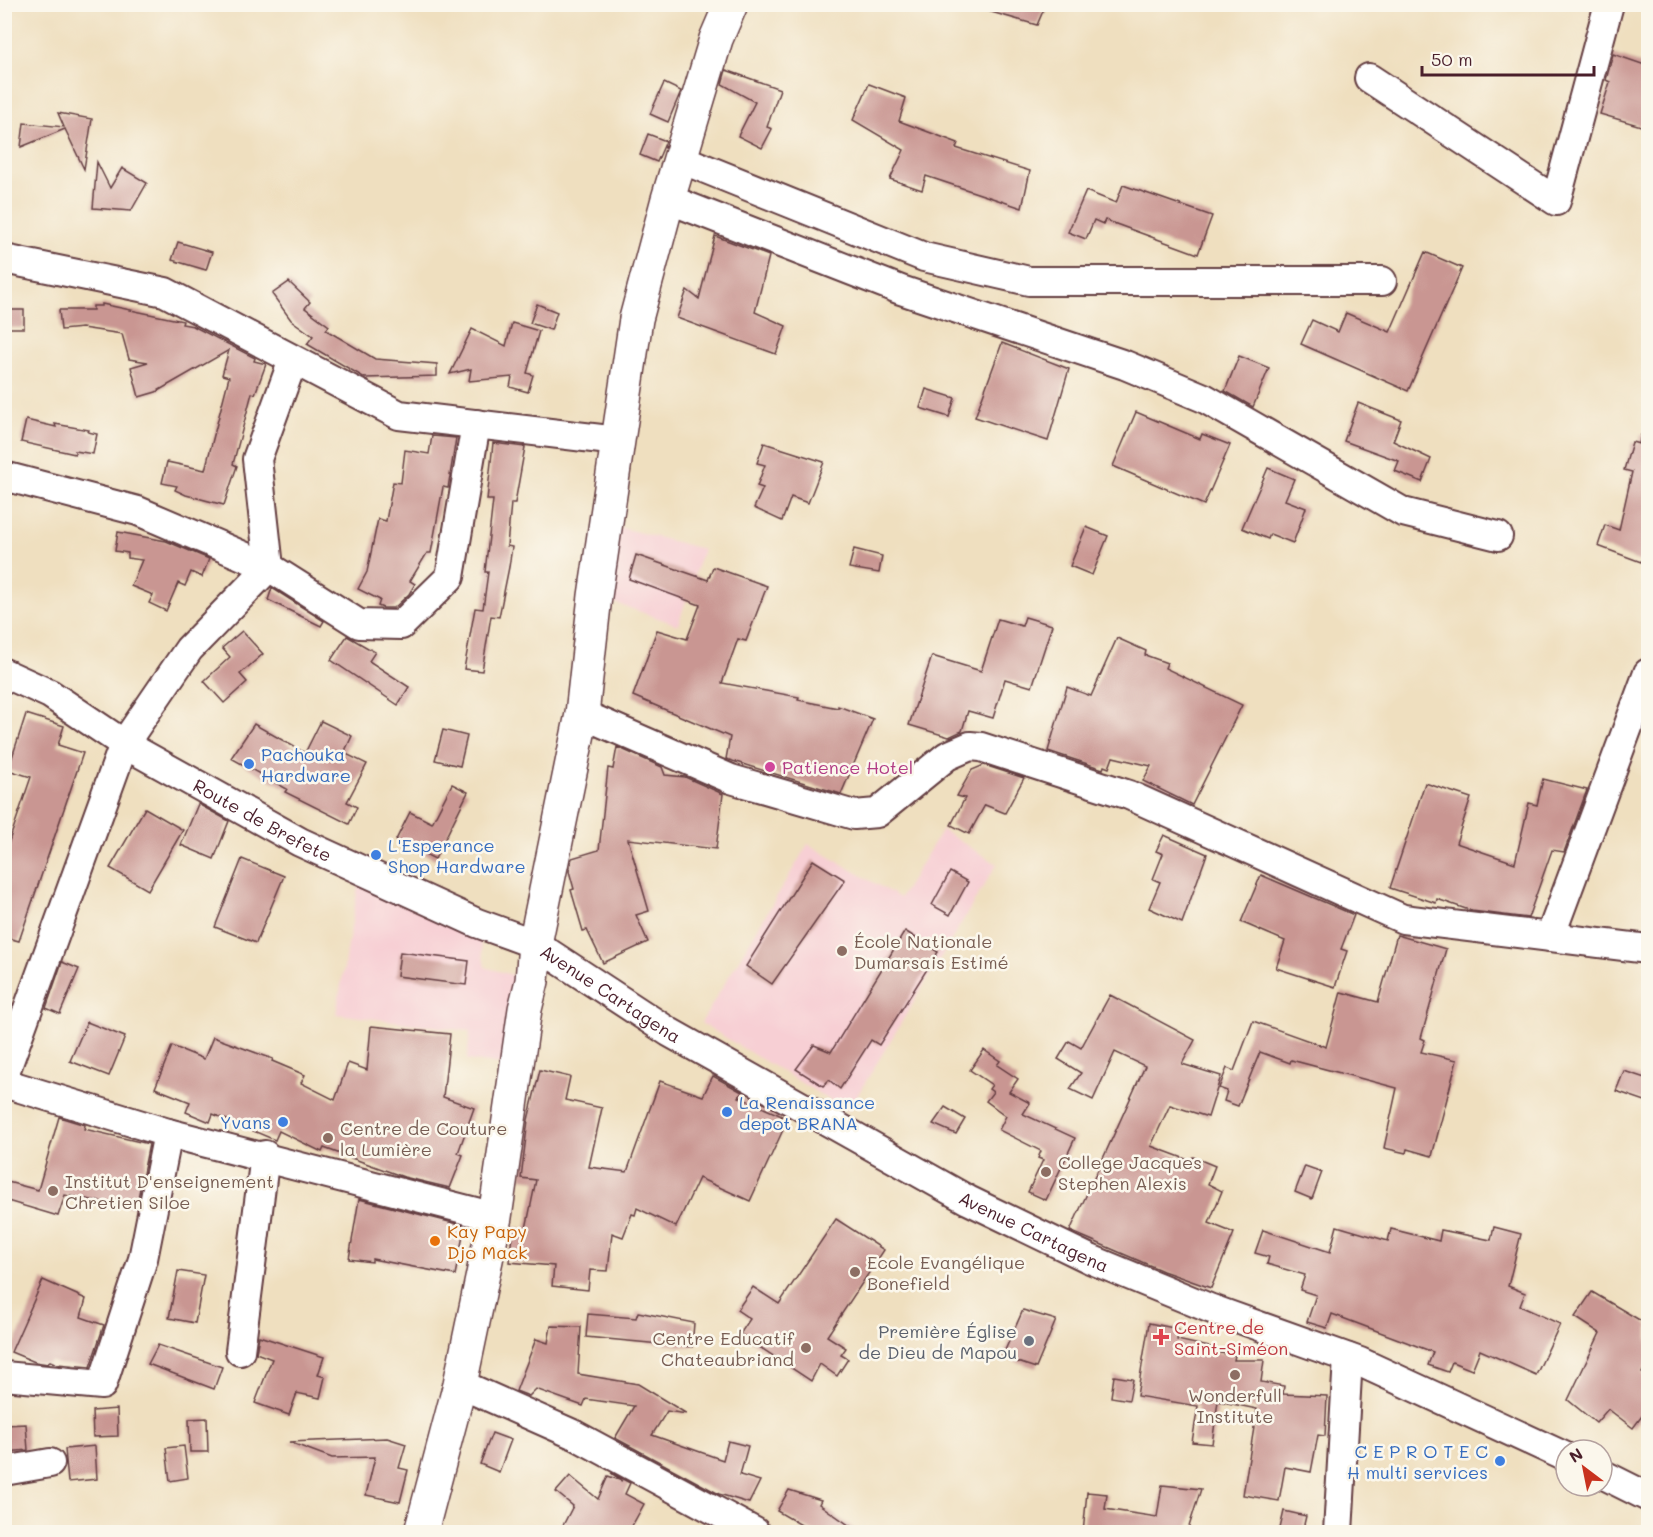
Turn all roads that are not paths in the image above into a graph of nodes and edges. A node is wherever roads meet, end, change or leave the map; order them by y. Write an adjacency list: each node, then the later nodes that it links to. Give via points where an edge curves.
1 (730, 4): 4 (main road)
2 (1609, 4): 3 (street, via 1556,201)
3 (1369, 78)
4 (681, 159): 5 (main road); 7 (street, via 924,257 1029,281)
5 (668, 199): 10 (main road, via 636,319); 12 (street, via 901,290 1125,365 1204,398 1403,512)
6 (4, 260): 8 (street, via 165,292)
7 (1382, 281)
8 (293, 360): 9 (street, via 399,415); 13 (street, via 257,459)
9 (476, 424): 10 (street); 13 (street, via 450,577 401,625 359,624)
10 (618, 441): 16 (main road)
11 (4, 476): 13 (street, via 138,511)
12 (1498, 536)
13 (269, 567): 17 (street, via 189,649)
14 (4, 673): 17 (street, Route de Brefete, via 50,694)
15 (1648, 673): 18 (street)
16 (582, 714): 18 (street, via 731,779 854,815 877,813 947,756 970,746 981,747 1129,795 1403,919); 19 (main road)
17 (124, 744): 19 (street, Route de Brefete, via 300,842 477,923); 21 (street)
18 (1550, 937): 20 (street)
19 (535, 944): 25 (main road); 27 (street, Avenue Cartagena, via 669,1032 968,1200 1090,1260)
20 (1648, 949)
21 (4, 1075)
22 (4, 1083): 23 (street)
23 (168, 1132): 24 (street); 28 (street, via 142,1259 102,1385)
24 (265, 1155): 25 (street); 26 (street)
25 (495, 1217): 29 (main road)
26 (240, 1351)
27 (1348, 1358): 30 (street, Avenue Cartagena); 37 (street)
28 (4, 1376)
29 (460, 1384): 35 (main road); 36 (street, via 575,1435)
30 (1554, 1452)
31 (50, 1463): 32 (street)
32 (4, 1471)
33 (1614, 1480): 34 (street)
34 (1648, 1497)
35 (421, 1533)
36 (755, 1533)
37 (1338, 1533)

